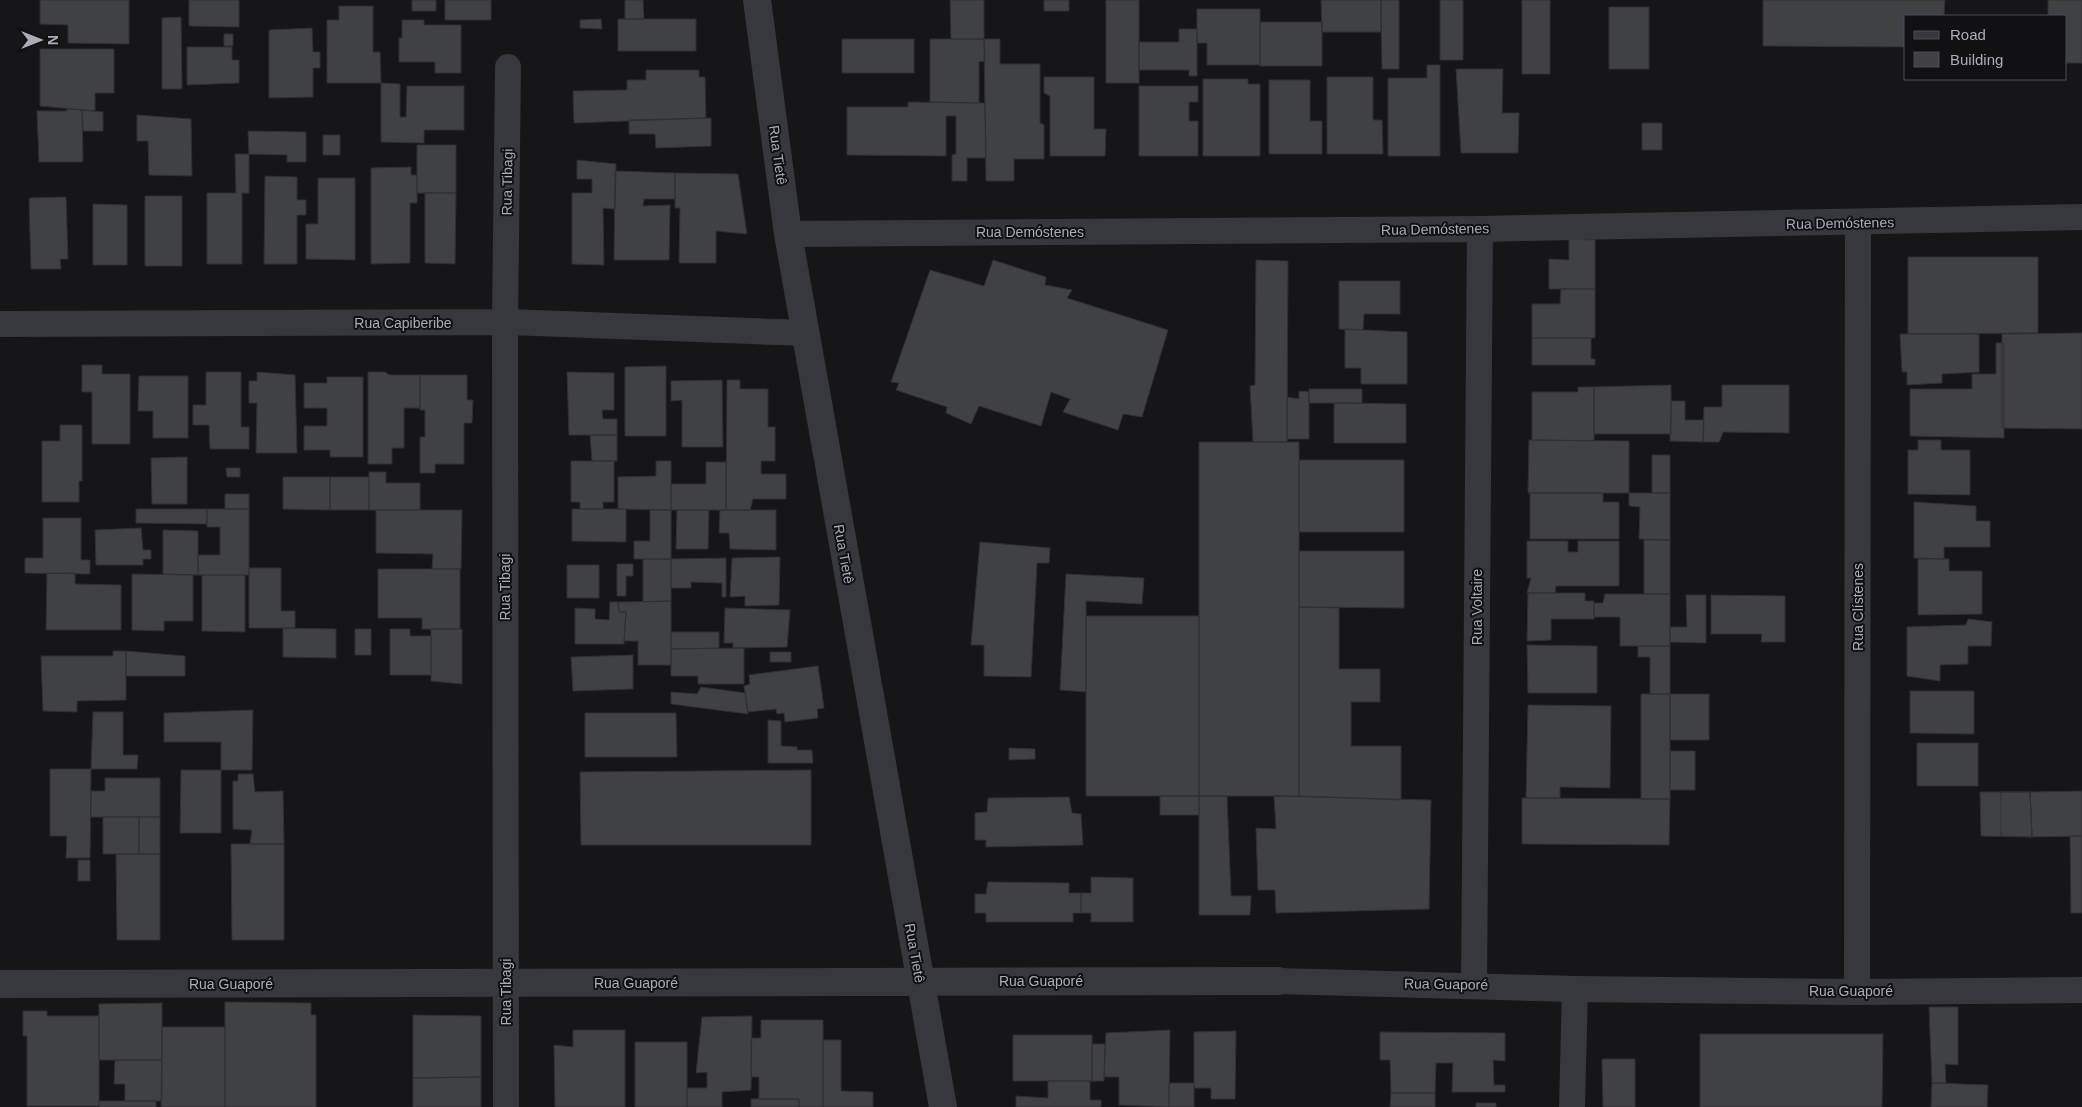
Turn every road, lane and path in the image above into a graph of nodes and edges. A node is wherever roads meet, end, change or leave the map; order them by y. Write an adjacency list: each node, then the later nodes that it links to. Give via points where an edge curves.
1 (757, 0): 6 (street, Rua Tietê)
2 (508, 67): 7 (street, Rua Tibagi)
3 (2082, 217): 4 (street, Rua Demóstenes)
4 (1858, 222): 5 (street, Rua Demóstenes); 17 (street, Rua Clístenes)
5 (1480, 229): 6 (street, Rua Demóstenes); 14 (street, Rua Voltaire)
6 (788, 234): 9 (street, Rua Tietê)
7 (505, 322): 8 (street, Rua Capiberibe); 9 (street, Rua Capiberibe); 12 (street, Rua Tibagi)
8 (0, 324)
9 (805, 333): 11 (street, Rua Tietê)
10 (1278, 981): 11 (street, Rua Guaporé); 14 (street, Rua Guaporé)
11 (920, 982): 12 (street, Rua Guaporé); 19 (street, Rua Tietê)
12 (506, 983): 13 (street, Rua Guaporé); 18 (street, Rua Tibagi)
13 (0, 984)
14 (1474, 985): 15 (street, Rua Guaporé)
15 (1575, 988): 17 (street, Rua Guaporé); 20 (street)
16 (2082, 990): 17 (street, Rua Guaporé)
17 (1857, 992)
18 (506, 1107)
19 (943, 1107)
20 (1572, 1107)

